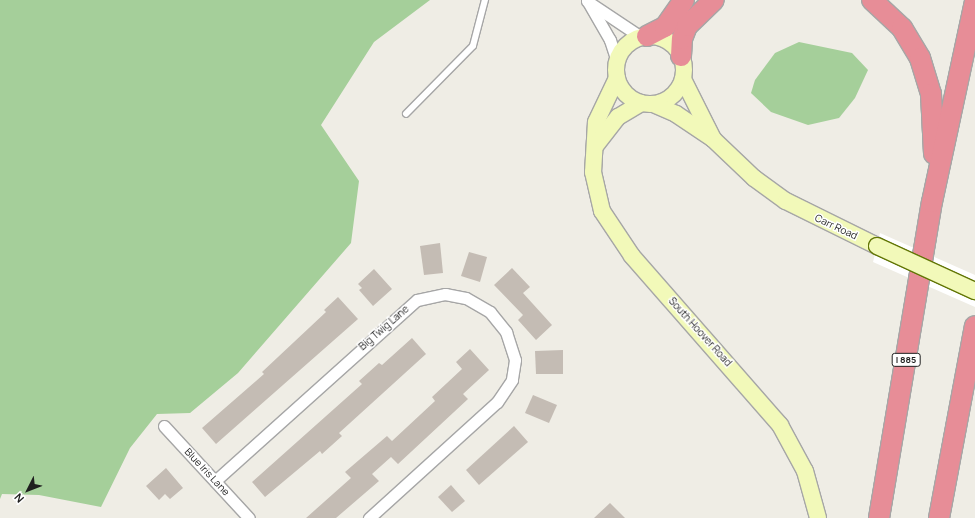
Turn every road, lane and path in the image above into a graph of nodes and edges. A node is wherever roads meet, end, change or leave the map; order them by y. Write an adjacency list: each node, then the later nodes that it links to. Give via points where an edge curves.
1 (485, 0): 13 (lane, via 473,46)
2 (587, 0): 7 (street); 9 (street, via 610,40)
3 (684, 0): 7 (highway, via 665,27)
4 (714, 0): 8 (highway, via 687,26 682,39)
5 (872, 0): 16 (highway, via 902,28 926,75 934,127)
6 (975, 1): 16 (highway, I 885)
7 (644, 36): 8 (street, via 665,39); 9 (street, via 626,46)
8 (681, 56): 11 (street)
9 (617, 61): 10 (street)
10 (617, 78): 12 (street, via 626,94); 15 (street, South Hoover Road, via 596,122)
11 (683, 79): 12 (street, via 669,98); 14 (street, Carr Road)
12 (647, 103): 14 (street, Carr Road, via 676,114); 15 (street, via 615,120)
13 (406, 114)
14 (713, 139): 17 (street, Carr Road, bridge, via 754,178 786,201)
15 (596, 145): 23 (street, South Hoover Road, via 594,185 609,224 650,277 776,420 805,471)
16 (932, 202): 24 (highway, I 885)
17 (975, 291)
18 (975, 326): 25 (highway)
19 (164, 426): 20 (street, Blue Iris Lane)
20 (215, 481): 21 (street, Blue Iris Lane); 22 (street, Big Twig Lane, via 417,300 445,294 466,298 490,312 506,332 515,360 512,380 497,402)
21 (249, 518)
22 (369, 518)
23 (818, 518)
24 (879, 518)
25 (939, 518)

